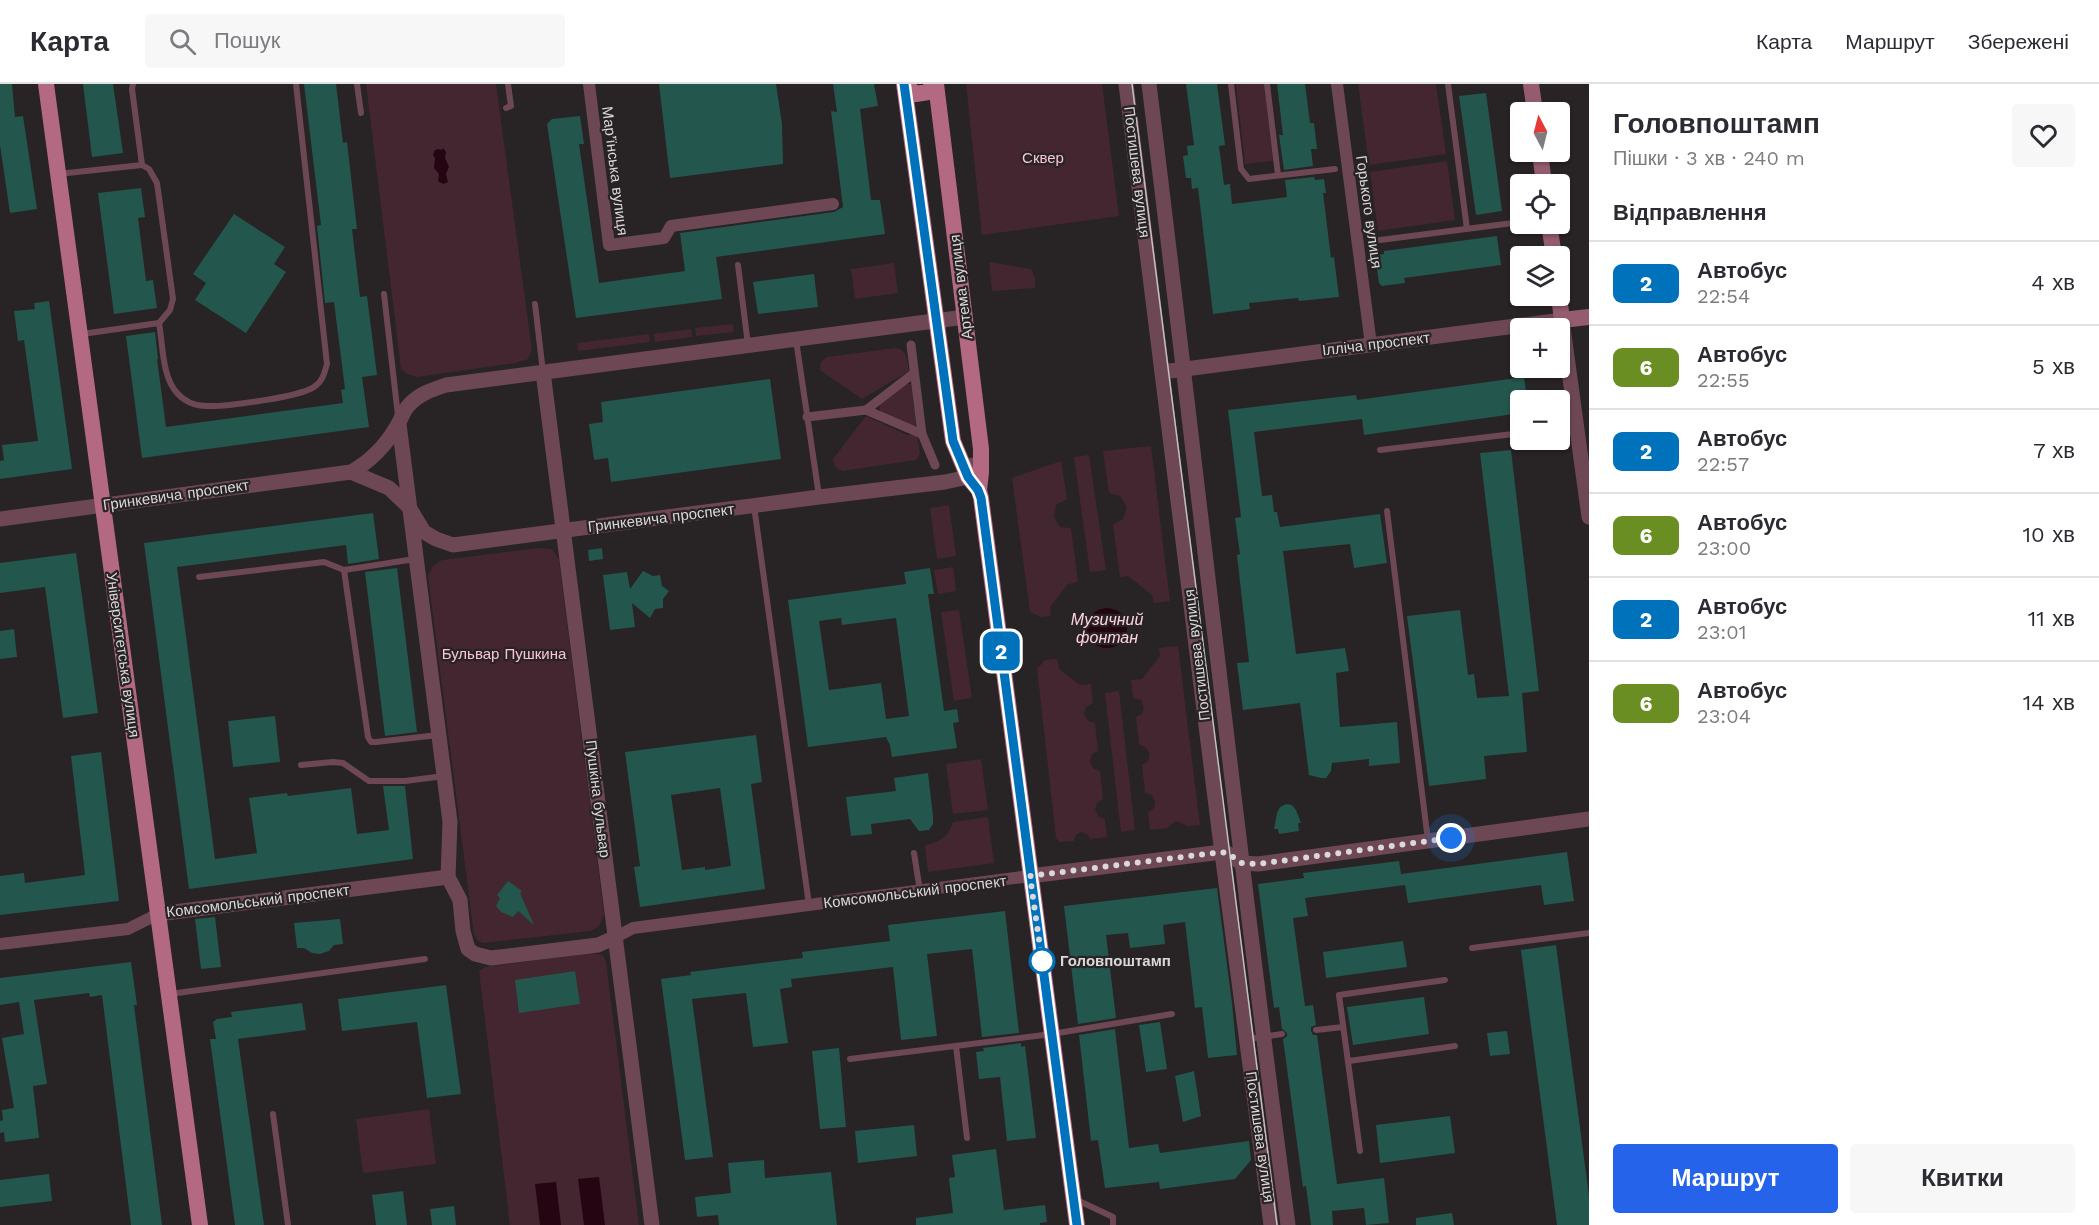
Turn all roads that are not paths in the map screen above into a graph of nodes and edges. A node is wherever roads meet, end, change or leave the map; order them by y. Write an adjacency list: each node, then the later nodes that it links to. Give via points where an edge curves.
1 (46, 84): 21 (main road, Університетська вулиця)
2 (133, 84): 19 (lane)
3 (296, 84): 34 (lane, via 327,364 323,379 301,394 222,405 190,403 169,383)
4 (357, 84): 18 (lane)
5 (508, 84): 17 (lane, via 511,106)
6 (589, 84): 23 (street, Мар’їнська вулиця, via 609,245 664,238 671,226)
7 (906, 84): 8 (main road, via 916,94 928,92); 33 (main road, Артема вулиця)
8 (934, 84): 30 (main road, Артема вулиця)
9 (1126, 84): 43 (street, Постишева вулиця)
10 (1149, 84): 41 (street, Постишева вулиця)
11 (1231, 84): 22 (lane, via 1241,169 1249,178)
12 (1268, 84): 22 (lane)
13 (1337, 84): 40 (street, Горького вулиця)
14 (1448, 84): 25 (lane)
15 (1531, 84): 16 (main road)
16 (1534, 102)
17 (506, 108)
18 (361, 114)
19 (141, 165): 21 (lane); 34 (lane, via 157,183 173,299)
20 (1335, 169): 22 (lane)
21 (57, 175): 36 (main road, Університетська вулиця)
22 (1278, 176)
23 (833, 204)
24 (1510, 223): 25 (lane)
25 (1467, 229): 26 (lane)
26 (1380, 240)
27 (738, 265): 38 (lane)
28 (384, 294): 48 (lane)
29 (535, 304): 42 (lane)
30 (965, 317): 33 (street, Гринкевича проспект); 53 (main road, Артема вулиця)
31 (1589, 317): 32 (main road, Ілліча проспект)
32 (1570, 319)
33 (936, 320): 37 (street, Гринкевича проспект); 58 (main road, Артема вулиця, via 953,441)
34 (159, 323): 36 (lane)
35 (1510, 327): 40 (street, Ілліча проспект)
36 (80, 334): 61 (main road, Університетська вулиця)
37 (796, 339): 38 (street, Гринкевича проспект); 47 (lane)
38 (748, 345): 42 (street, Гринкевича проспект)
39 (911, 345): 44 (street)
40 (1371, 345): 41 (street, Ілліча проспект)
41 (1184, 369): 43 (street, Ілліча проспект); 78 (street, Постишева вулиця)
42 (543, 372): 48 (street, Гринкевича проспект, via 425,392 403,412); 67 (street, Пушкіна бульвар)
43 (1162, 372): 76 (street, Постишева вулиця)
44 (914, 373): 46 (street); 51 (street)
45 (1570, 377): 49 (street)
46 (866, 410): 47 (street); 51 (street)
47 (807, 417): 60 (lane)
48 (399, 424): 56 (street, Гринкевича проспект, via 372,459); 63 (street)
49 (1577, 426): 50 (lane); 57 (street)
50 (1570, 427)
51 (922, 434): 55 (street)
52 (1510, 434): 54 (lane)
53 (981, 449): 58 (street); 59 (main road, Артема вулиця)
54 (1380, 450)
55 (935, 465)
56 (351, 472): 61 (street, Гринкевича проспект); 63 (street, Гринкевича проспект, via 389,488)
57 (1586, 472): 65 (street)
58 (968, 477): 59 (main road, Артема вулиця); 60 (street, Гринкевича проспект)
59 (978, 490): 79 (main road, Артема вулиця)
60 (819, 497): 62 (street, Гринкевича проспект)
61 (103, 505): 66 (street, Гринкевича проспект); 83 (main road, Університетська вулиця)
62 (754, 506): 67 (street, Гринкевича проспект); 82 (lane)
63 (409, 507): 67 (street, Гринкевича проспект, via 424,532 453,545); 68 (street)
64 (1387, 511): 75 (lane)
65 (1589, 517)
66 (0, 519)
67 (564, 531): 85 (street, Пушкіна бульвар)
68 (415, 559): 69 (lane); 71 (street)
69 (344, 570): 70 (lane, via 324,562); 71 (lane, via 368,737 371,742)
70 (199, 577)
71 (439, 735): 73 (street)
72 (301, 765): 73 (lane, via 343,763 369,781)
73 (444, 776): 80 (street, via 450,822)
74 (1589, 819): 75 (street)
75 (1428, 841): 78 (street)
76 (1222, 852): 78 (street); 79 (street, Комсомольський проспект); 97 (street, Постишева вулиця)
77 (914, 853): 81 (lane)
78 (1241, 863): 96 (street, Постишева вулиця)
79 (1030, 876): 81 (street, Комсомольський проспект); 94 (main road, Артема вулиця)
80 (448, 877): 83 (street, Комсомольський проспект); 85 (street, Комсомольський проспект, via 460,900 468,949 476,954 491,958 597,945)
81 (920, 891): 82 (street, Комсомольський проспект)
82 (809, 906): 85 (street, Комсомольський проспект, via 633,928)
83 (158, 914): 86 (street, Комсомольський проспект, via 128,929); 90 (main road, Університетська вулиця)
84 (1589, 933): 87 (lane)
85 (616, 937): 108 (street, Пушкіна бульвар)
86 (0, 944)
87 (1472, 948)
88 (425, 959): 90 (lane)
89 (1445, 980): 92 (lane, via 1339,995)
90 (169, 994): 106 (main road, Університетська вулиця)
91 (1172, 1014): 94 (lane)
92 (1343, 1027): 93 (lane); 101 (lane)
93 (1316, 1030)
94 (1052, 1034): 98 (lane); 105 (main road, Артема вулиця)
95 (1282, 1034): 96 (lane)
96 (1263, 1037): 97 (lane); 112 (street, Постишева вулиця)
97 (1247, 1039): 111 (street, Постишева вулиця)
98 (956, 1046): 100 (lane); 103 (lane)
99 (1455, 1046): 101 (lane)
100 (850, 1059)
101 (1349, 1061): 104 (lane)
102 (273, 1114): 107 (lane)
103 (967, 1138)
104 (1360, 1151)
105 (1074, 1199): 109 (main road, Артема вулиця); 110 (lane, via 1113,1217)
106 (200, 1225)
107 (288, 1225)
108 (652, 1225)
109 (1077, 1225)
110 (1113, 1225)
111 (1271, 1225)
112 (1288, 1225)

